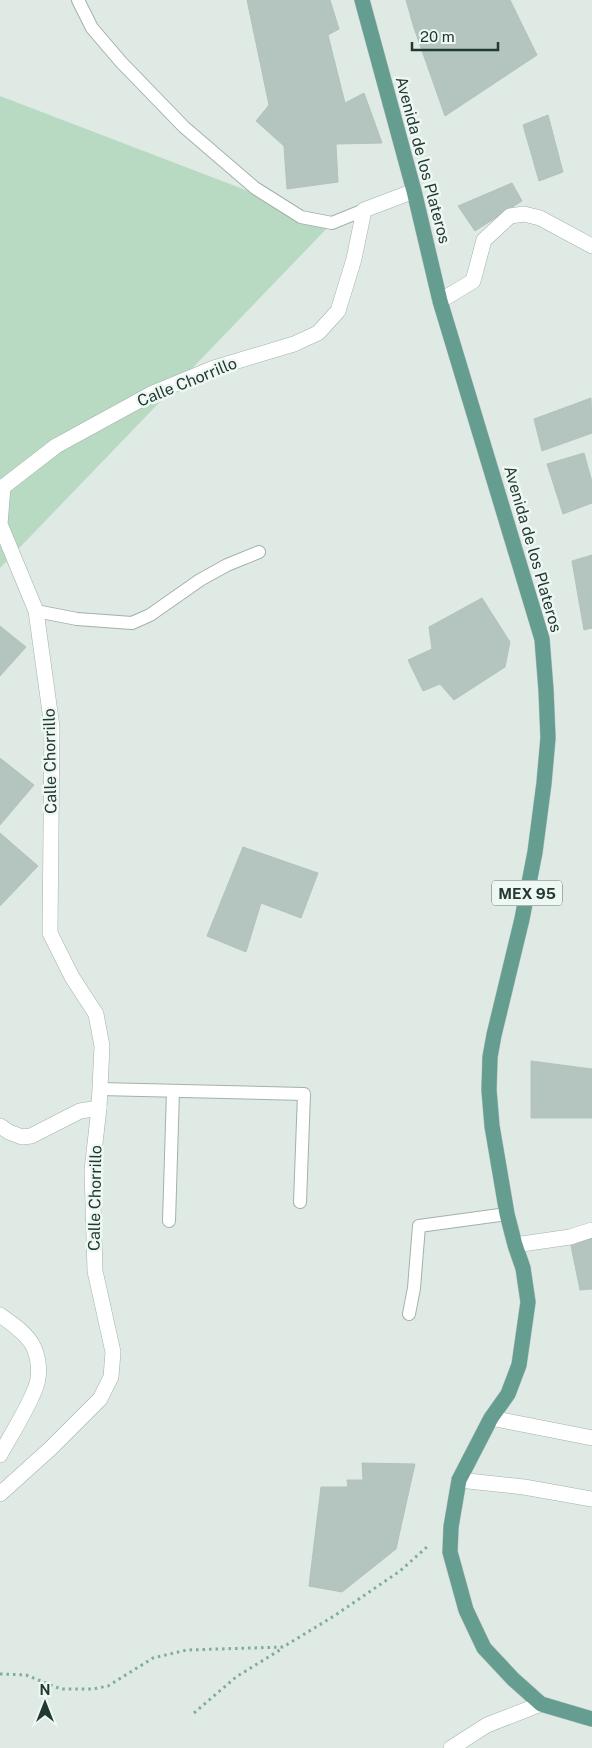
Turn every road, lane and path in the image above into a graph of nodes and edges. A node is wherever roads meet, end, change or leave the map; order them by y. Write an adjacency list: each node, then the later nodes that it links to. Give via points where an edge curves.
1 (78, 0): 4 (lane, via 92,28 121,62 184,127 255,188 301,217 332,224)
2 (362, 0): 3 (main road, Avenida de los Plateros / MEX 95)
3 (414, 191): 4 (street); 6 (main road, Avenida de los Plateros / MEX 95)
4 (364, 210): 8 (street, Calle Chorrillo, via 354,259 338,311 318,333 294,344 214,368 152,394 56,446 3,487 0,524)
5 (592, 246): 6 (street, via 540,218 524,214 510,216 484,240 473,281)
6 (440, 301): 14 (main road, Avenida de los Plateros / MEX 95, via 542,639 546,682 548,738 535,852 490,1057 492,1126)
7 (259, 552): 8 (lane, via 207,576 132,624)
8 (36, 611): 9 (street, Calle Chorrillo, via 52,727 50,933 72,978 96,1014 102,1046)
9 (100, 1089): 10 (lane); 11 (street, Calle Chorrillo)
10 (174, 1091): 13 (lane, via 304,1094); 15 (lane)
11 (99, 1108): 12 (street, via 80,1112 32,1136 22,1137); 24 (street, Calle Chorrillo, via 92,1170 95,1271 112,1352 111,1376 100,1399)
12 (0, 1126)
13 (300, 1202)
14 (507, 1214): 17 (main road, Avenida de los Plateros / MEX 95); 18 (lane, via 419,1226)
15 (169, 1221)
16 (592, 1230): 17 (street, via 570,1237)
17 (515, 1245): 20 (main road, Avenida de los Plateros / MEX 95, via 523,1268 528,1302 524,1338 519,1365 508,1394)
18 (409, 1314)
19 (0, 1315): 22 (street, via 31,1342 38,1368 36,1388)
20 (491, 1418): 21 (street); 23 (main road, Avenida de los Plateros / MEX 95)
21 (592, 1438)
22 (0, 1455)
23 (459, 1480): 25 (street); 26 (main road, Avenida de los Plateros / MEX 95)
24 (0, 1494)
25 (592, 1499)
26 (450, 1527): 27 (path, via 400,1571); 29 (main road, Avenida de los Plateros / MEX 95, via 450,1552 466,1610 484,1648)
27 (283, 1647): 28 (path, via 187,1650 153,1658 108,1686 93,1689 61,1689 26,1675); 30 (path, via 236,1677)
28 (0, 1674)
29 (541, 1704): 31 (main road, Avenida de los Plateros / MEX 95); 32 (street, via 487,1725)
30 (194, 1713)
31 (592, 1719)
32 (451, 1748)

